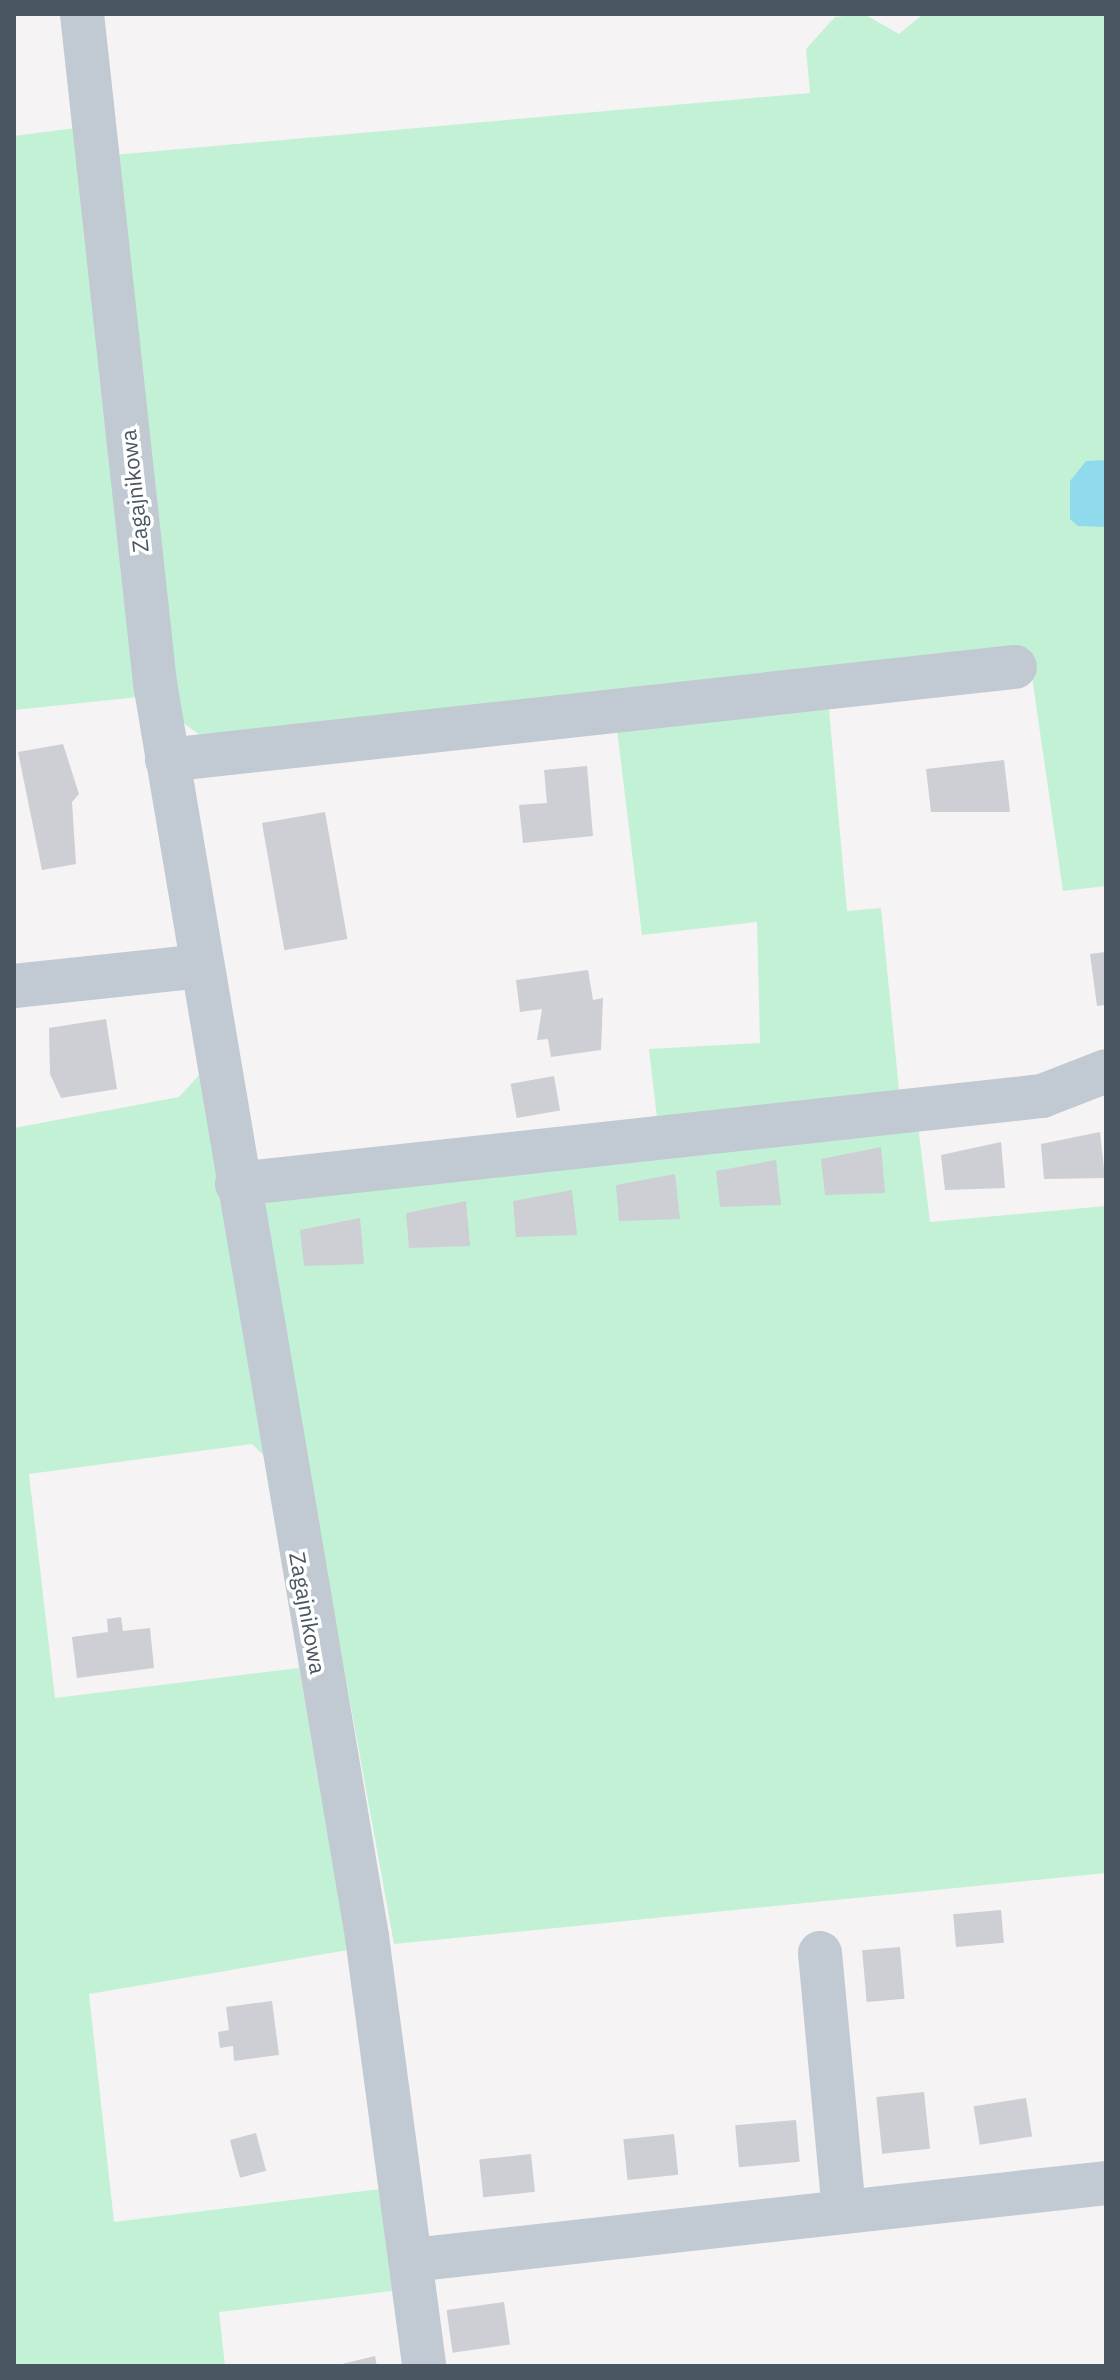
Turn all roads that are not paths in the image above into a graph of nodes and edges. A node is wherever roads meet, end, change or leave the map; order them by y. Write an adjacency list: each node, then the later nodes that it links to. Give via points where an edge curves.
1 (82, 14): 3 (street, Zagajnikowa)
2 (1015, 667): 3 (street)
3 (167, 760): 4 (street, Zagajnikowa)
4 (201, 966): 5 (street); 7 (street, Zagajnikowa)
5 (14, 986)
6 (1106, 1071): 7 (street, via 1042,1096)
7 (237, 1184): 11 (street, Zagajnikowa, via 367,1937)
8 (820, 1953): 10 (street)
9 (1106, 2183): 10 (street)
10 (844, 2212): 11 (street)
11 (412, 2260): 12 (street, Zagajnikowa)
12 (424, 2366)

